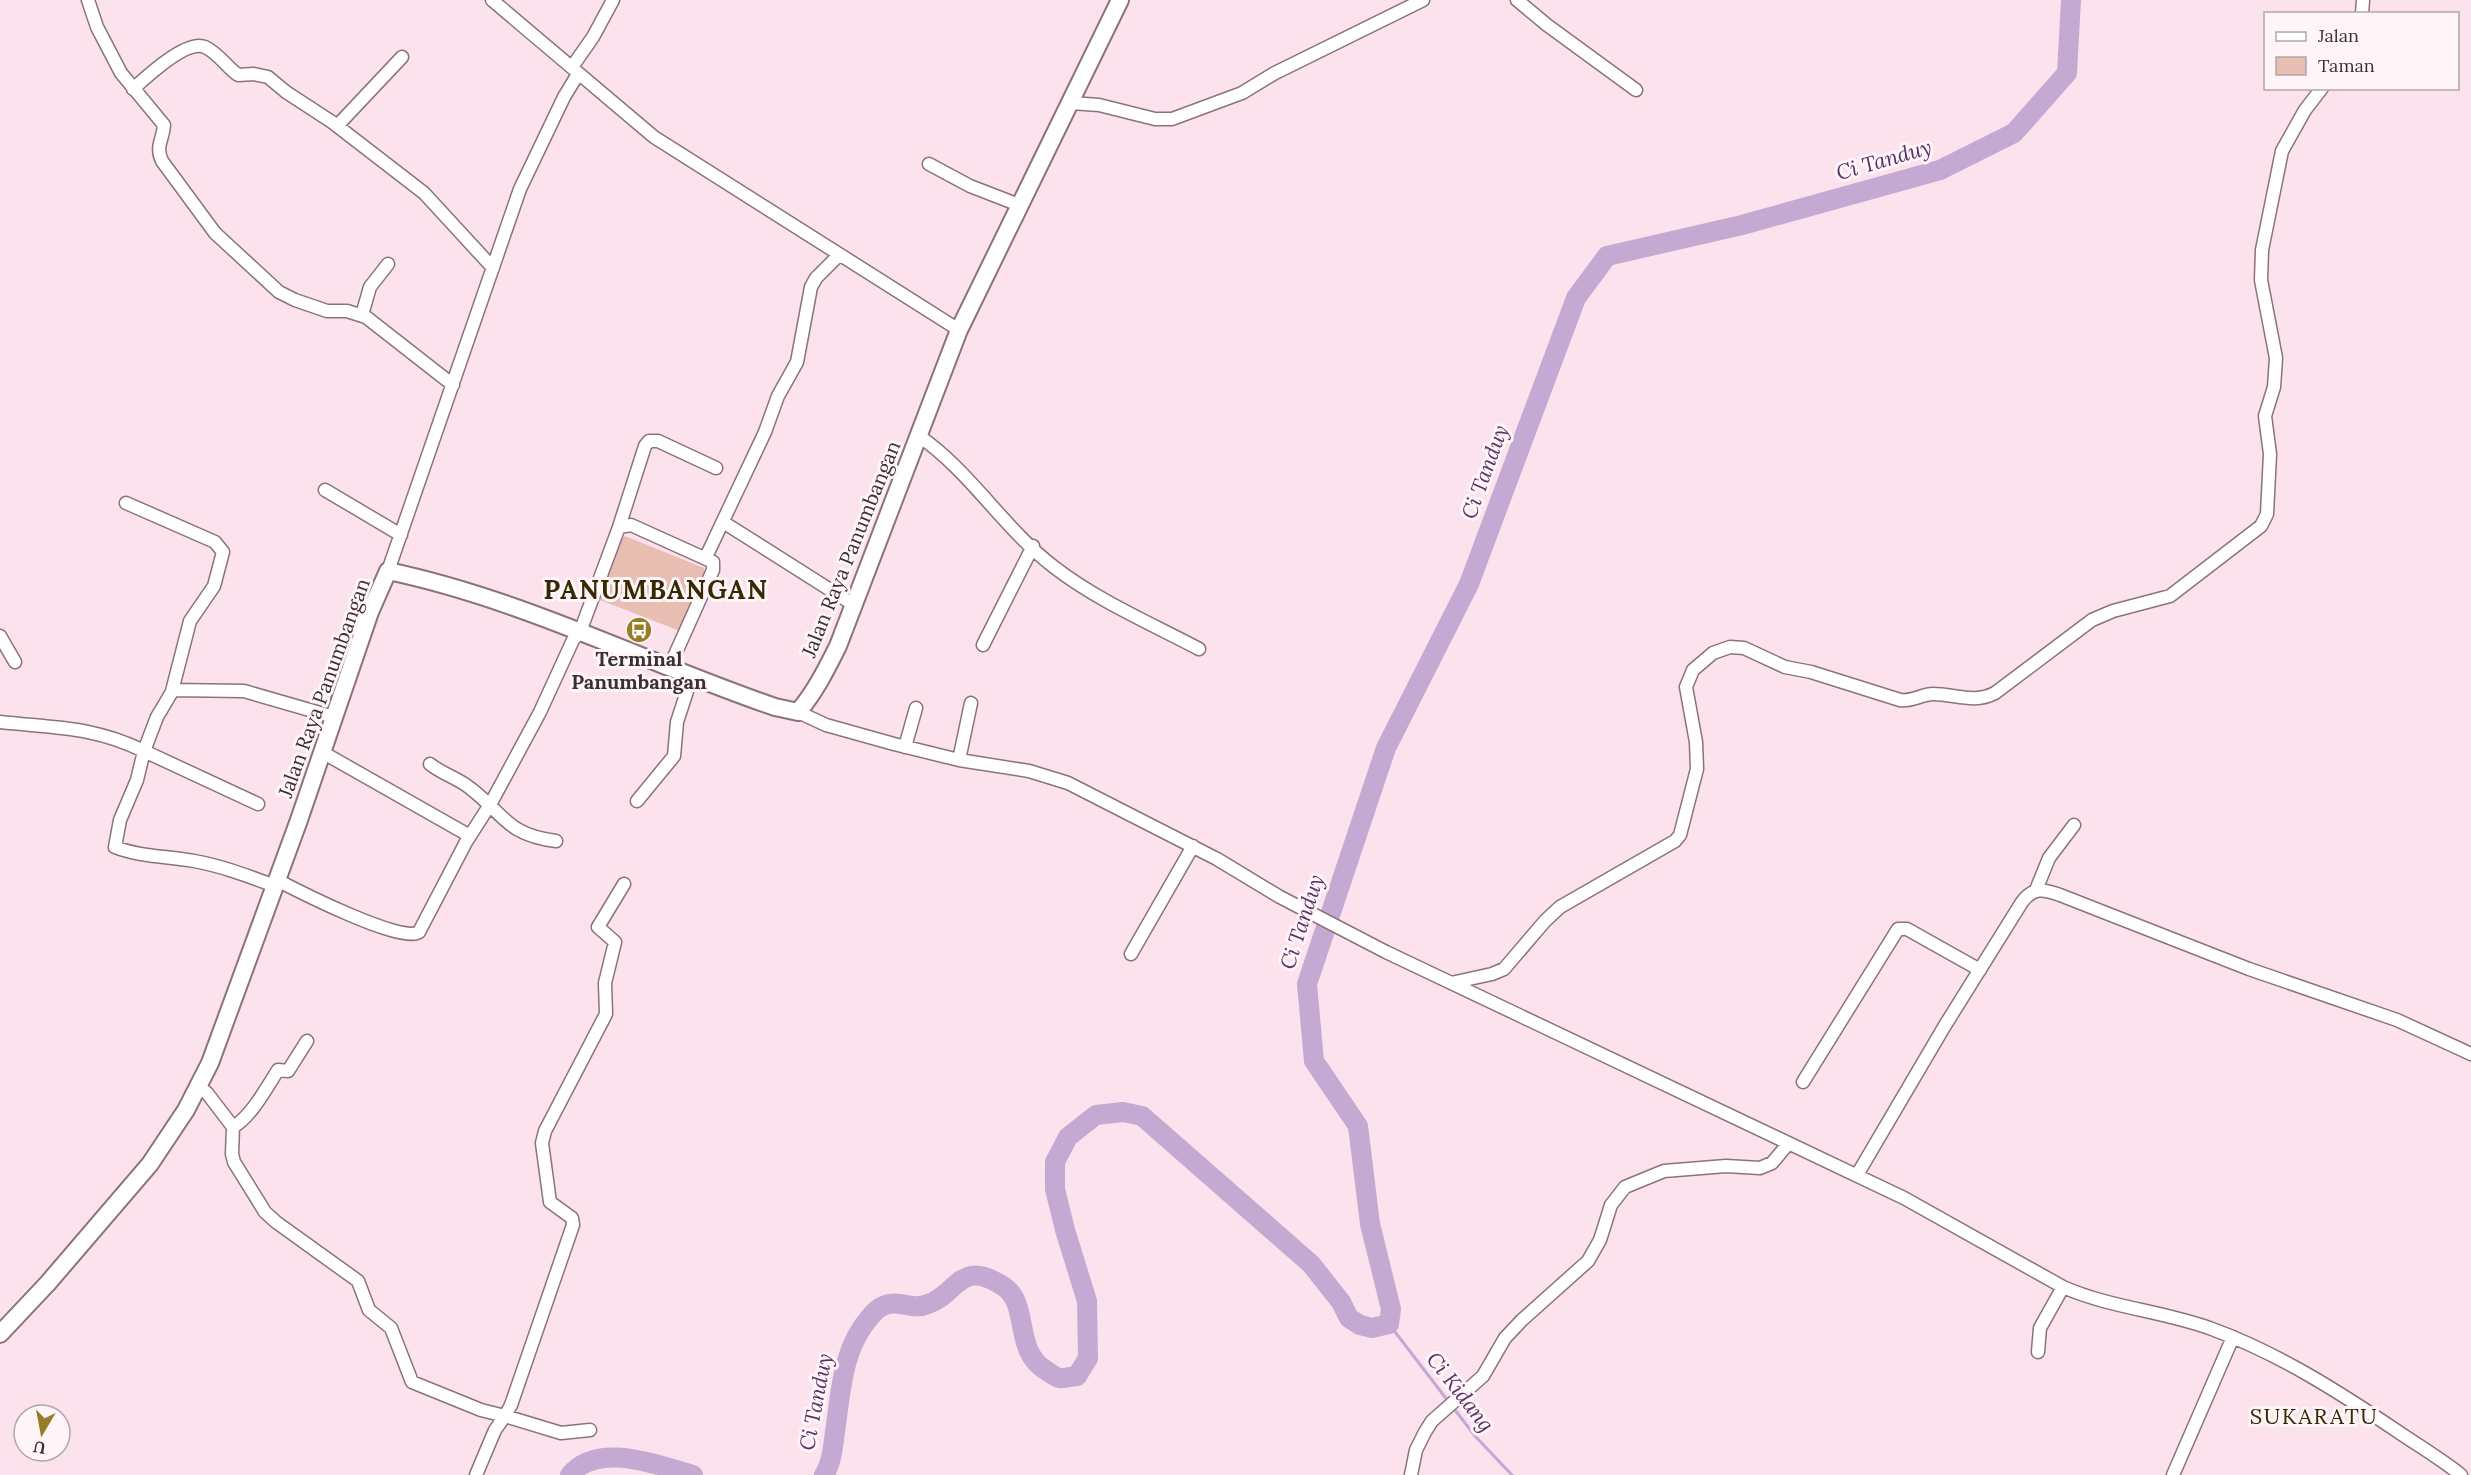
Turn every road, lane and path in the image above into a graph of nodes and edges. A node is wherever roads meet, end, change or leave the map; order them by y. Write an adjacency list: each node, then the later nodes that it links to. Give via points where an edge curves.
1 (492, 0): 8 (street)
2 (613, 0): 8 (street)
3 (1120, 0): 12 (main road, Jalan Raya Panumbangan)
4 (1423, 0): 12 (street, via 1242,93 1183,116 1155,118)
5 (1517, 0): 10 (street)
6 (90, 1): 9 (street, via 97,27)
7 (402, 57): 13 (street)
8 (575, 70): 16 (street, via 654,137); 18 (street, via 520,189)
9 (133, 89): 13 (street, via 166,61 200,46 238,75 267,77); 19 (street, via 164,125 158,146 162,161 215,232 279,292 327,311)
10 (1636, 90)
11 (2320, 90): 63 (street, via 2282,151 2262,250 2261,280 2276,358 2274,387 2265,416 2270,454 2267,514 2261,526 2170,596 2113,610 2092,620 1995,693 1980,699 1931,694 1900,700 1785,667 1744,648 1721,648 1697,664 1688,679 1686,694 1697,769 1680,835 1560,907 1499,972)
12 (1071, 103): 15 (main road, Jalan Raya Panumbangan)
13 (337, 126): 18 (street, via 424,193)
14 (929, 164): 15 (street, via 970,186)
15 (1019, 205): 20 (main road, Jalan Raya Panumbangan)
16 (839, 255): 20 (street); 26 (street, via 811,286 797,362)
17 (388, 264): 19 (street, via 370,287)
18 (494, 268): 21 (street)
19 (362, 315): 21 (street)
20 (959, 330): 22 (main road, Jalan Raya Panumbangan)
21 (453, 385): 28 (street)
22 (919, 436): 29 (street, via 948,459); 32 (main road, Jalan Raya Panumbangan)
23 (716, 468): 27 (street, via 658,441 647,442)
24 (325, 490): 28 (street)
25 (126, 503): 40 (street, via 215,542 223,552 214,586 190,621)
26 (723, 522): 30 (street); 32 (street)
27 (619, 527): 30 (street, via 631,525); 33 (street)
28 (401, 535): 31 (street)
29 (1032, 546): 35 (street); 36 (street, via 1053,567 1092,593)
30 (706, 557): 38 (street, via 714,567)
31 (388, 571): 33 (main road, Jalan Raya Panumbangan, via 452,587); 44 (main road, Jalan Raya Panumbangan)
32 (854, 605): 43 (main road, Jalan Raya Panumbangan, via 825,673)
33 (580, 632): 38 (main road, Jalan Raya Panumbangan); 53 (street)
34 (0, 636): 37 (street)
35 (983, 645)
36 (1199, 649)
37 (15, 662)
38 (669, 668): 39 (main road, Jalan Raya Panumbangan)
39 (692, 676): 43 (main road, Jalan Raya Panumbangan); 51 (street, via 677,722 674,756)
40 (172, 691): 44 (street, via 244,691); 47 (street)
41 (971, 703): 49 (street)
42 (916, 708): 46 (street)
43 (798, 712): 46 (street, via 826,725)
44 (334, 717): 48 (main road, Jalan Raya Panumbangan)
45 (0, 722): 47 (street, via 85,729)
46 (905, 747): 49 (street)
47 (144, 751): 52 (street); 58 (street, via 120,820 116,848 220,866)
48 (322, 752): 55 (street); 58 (main road, Jalan Raya Panumbangan)
49 (959, 760): 57 (street, via 1051,776)
50 (430, 764): 53 (street, via 470,787)
51 (637, 801)
52 (258, 804)
53 (490, 805): 55 (street); 56 (street, via 517,830 530,837)
54 (2074, 825): 60 (street, via 2049,858)
55 (470, 836): 58 (street, via 416,935 324,905)
56 (556, 841)
57 (1193, 846): 61 (street); 63 (street, via 1280,897)
58 (276, 883): 67 (main road, Jalan Raya Panumbangan, via 214,1053)
59 (624, 884): 75 (street, via 598,927 615,942 605,983 606,1014 542,1143 550,1202 572,1218 573,1225)
60 (2036, 890): 62 (street, via 2022,902); 65 (street, via 2060,895 2249,969 2397,1020)
61 (1131, 954)
62 (1980, 970): 66 (street, via 1907,929 1898,930); 70 (street)
63 (1451, 983): 69 (street)
64 (307, 1041): 68 (street, via 288,1071 278,1070 262,1096)
65 (2471, 1054)
66 (1803, 1082)
67 (198, 1086): 68 (street); 72 (main road, Jalan Raya Panumbangan, via 150,1164)
68 (233, 1126): 75 (street, via 233,1157 265,1212 358,1281 369,1310 391,1328 412,1382)
69 (1788, 1144): 70 (street); 78 (street, via 1766,1166 1664,1171 1624,1187 1611,1206 1588,1261 1537,1304 1505,1338 1487,1370 1432,1421 1416,1450)
70 (1857, 1175): 71 (street)
71 (2063, 1287): 73 (street, via 2116,1305 2180,1318); 74 (street, via 2040,1328)
72 (0, 1334)
73 (2232, 1337): 79 (street); 80 (street, via 2358,1404)
74 (2038, 1352)
75 (505, 1416): 76 (street, via 561,1433); 77 (street)
76 (590, 1430)
77 (476, 1475)
78 (1411, 1475)
79 (2173, 1475)
80 (2461, 1475)

